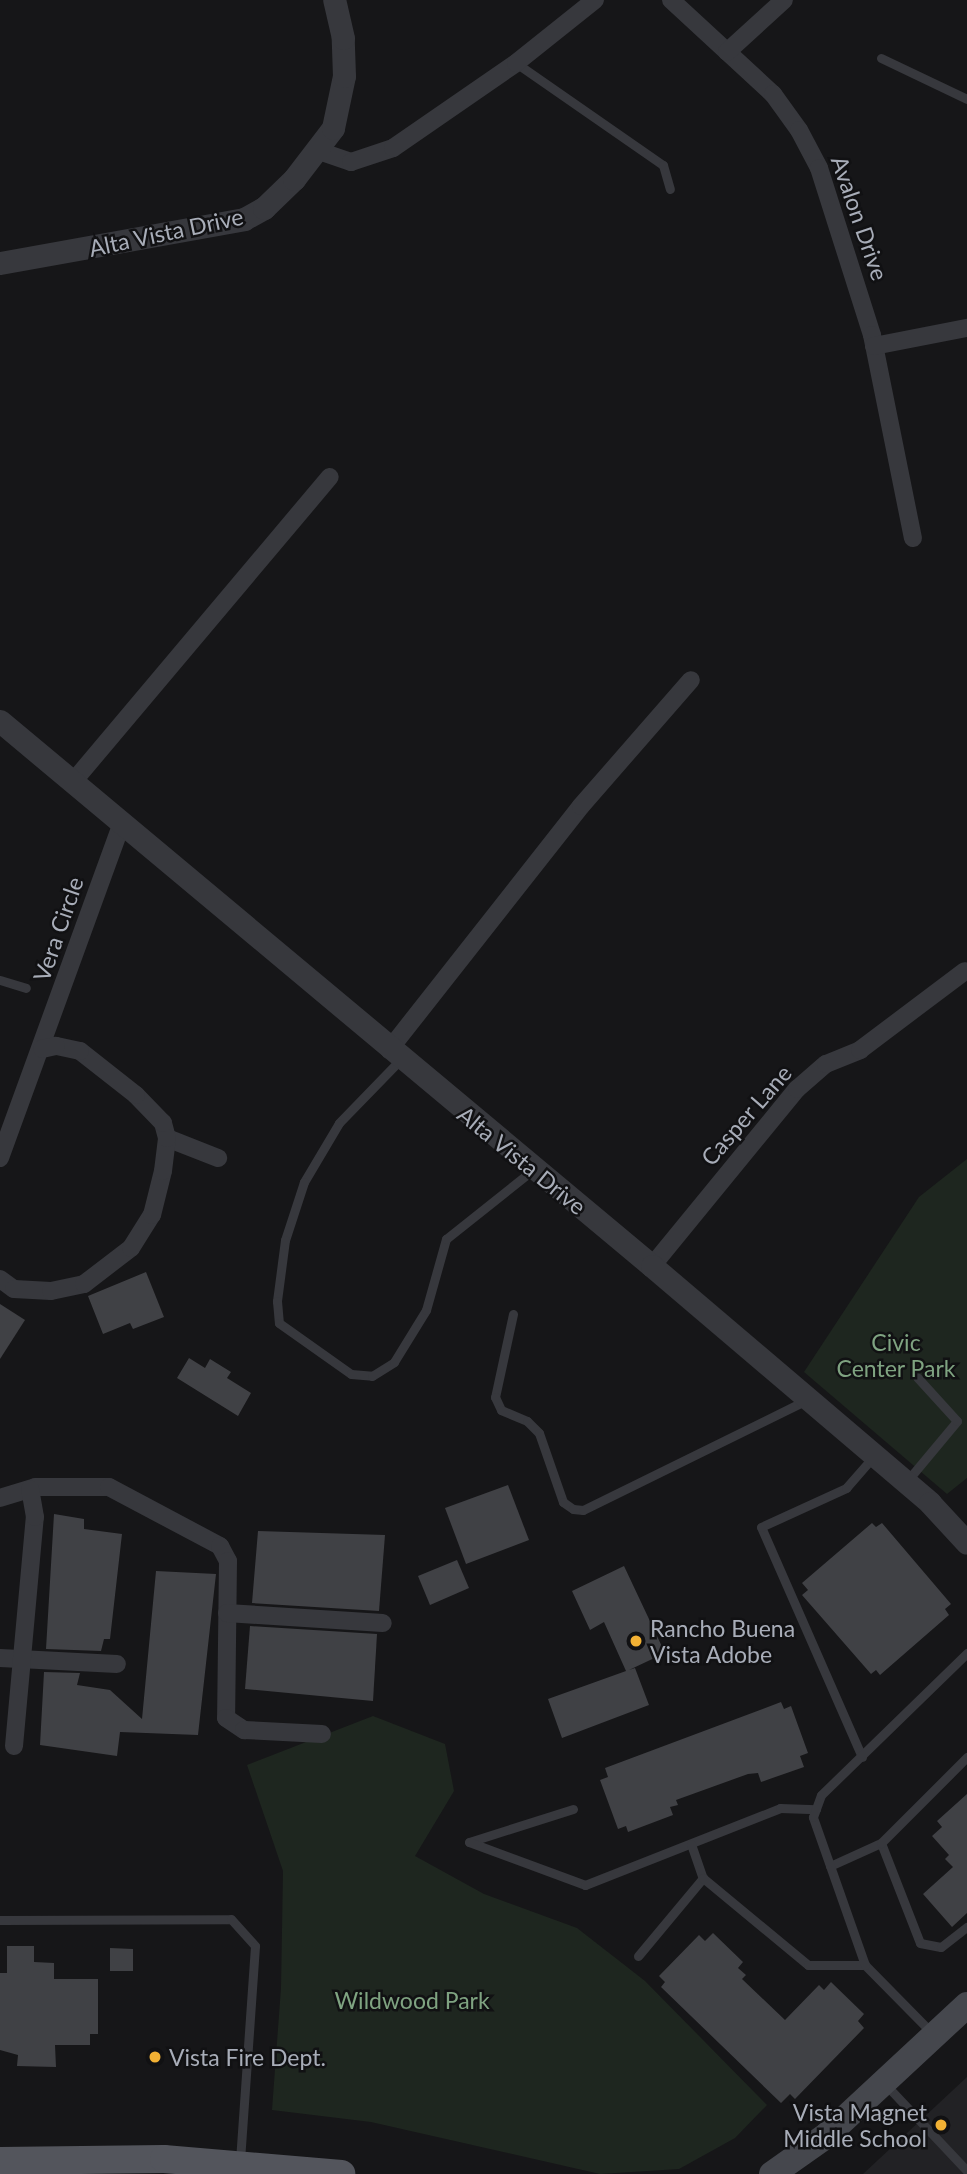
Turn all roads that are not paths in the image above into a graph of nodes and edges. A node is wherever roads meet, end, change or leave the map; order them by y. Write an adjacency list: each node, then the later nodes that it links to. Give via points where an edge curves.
1 (334, 0): 9 (street, Alta Vista Drive, via 343,38 344,76 332,128)
2 (595, 0): 7 (street)
3 (671, 0): 5 (street, Avalon Drive)
4 (784, 0): 5 (street)
5 (727, 52): 13 (street, Avalon Drive, via 773,94 800,130 819,168)
6 (881, 58): 8 (lane)
7 (516, 63): 9 (street, via 393,148 351,162); 10 (lane, via 663,165)
8 (967, 99)
9 (316, 150): 11 (street, Alta Vista Drive, via 264,208 244,219)
10 (670, 189)
11 (0, 263)
12 (967, 328): 13 (street)
13 (874, 346): 15 (street, Avalon Drive)
14 (330, 477): 18 (street)
15 (913, 538)
16 (691, 680): 24 (street, via 581,806)
17 (0, 721): 18 (street, Alta Vista Drive)
18 (72, 783): 19 (street, Alta Vista Drive)
19 (121, 825): 23 (street, Vera Circle); 24 (street, Alta Vista Drive)
20 (965, 971): 29 (street, Casper Lane, via 860,1050 826,1064 797,1089)
21 (0, 980): 22 (lane)
22 (26, 988)
23 (42, 1049): 25 (street, via 56,1045 98,1061 163,1122); 26 (street, Vera Circle)
24 (394, 1055): 28 (street, Alta Vista Drive); 28 (lane, via 340,1124 304,1182 285,1240 277,1301 279,1323 352,1374 372,1376 394,1362 426,1310 446,1239)
25 (167, 1138): 27 (street); 30 (street, via 152,1215 131,1248 83,1284 51,1291 14,1289)
26 (0, 1158)
27 (218, 1158)
28 (534, 1169): 29 (street, Alta Vista Drive)
29 (652, 1266): 33 (street, Alta Vista Drive)
30 (0, 1279)
31 (513, 1314): 33 (lane, via 495,1396 500,1410 527,1421 539,1433 563,1502 573,1510 583,1510)
32 (917, 1377): 35 (lane, via 957,1421)
33 (809, 1400): 34 (street, Alta Vista Drive)
34 (874, 1455): 35 (street, Alta Vista Drive); 47 (lane, via 846,1488 761,1527)
35 (906, 1483): 38 (street, Alta Vista Drive)
36 (30, 1489): 37 (street); 39 (street, via 110,1487 220,1546 228,1561); 43 (street, via 35,1517)
37 (0, 1498)
38 (966, 1538)
39 (227, 1613): 40 (street); 45 (street, via 226,1718 244,1730)
40 (383, 1623)
41 (967, 1653): 47 (lane)
42 (0, 1658): 43 (street)
43 (23, 1659): 44 (street); 46 (street)
44 (117, 1664)
45 (322, 1734)
46 (14, 1746)
47 (862, 1757): 50 (lane, via 821,1795)
48 (967, 1757): 51 (lane)
49 (573, 1809): 52 (lane, via 469,1842 585,1885)
50 (816, 1809): 52 (lane, via 780,1808); 53 (lane, via 813,1817)
51 (881, 1843): 53 (lane); 56 (lane, via 920,1943 941,1947)
52 (691, 1844): 54 (lane)
53 (830, 1867): 58 (lane)
54 (704, 1878): 57 (lane); 58 (lane, via 807,1965)
55 (0, 1920): 63 (lane, via 231,1919 255,1946)
56 (967, 1927)
57 (638, 1956)
58 (865, 1965): 60 (lane)
59 (967, 2005): 60 (main road)
60 (935, 2035): 61 (main road)
61 (884, 2082): 66 (lane); 68 (main road, via 827,2135)
62 (0, 2161): 64 (main road)
63 (240, 2163): 64 (main road); 65 (main road)
64 (69, 2167)
65 (297, 2171): 67 (main road)
66 (967, 2171)
67 (341, 2174)
68 (772, 2174)

